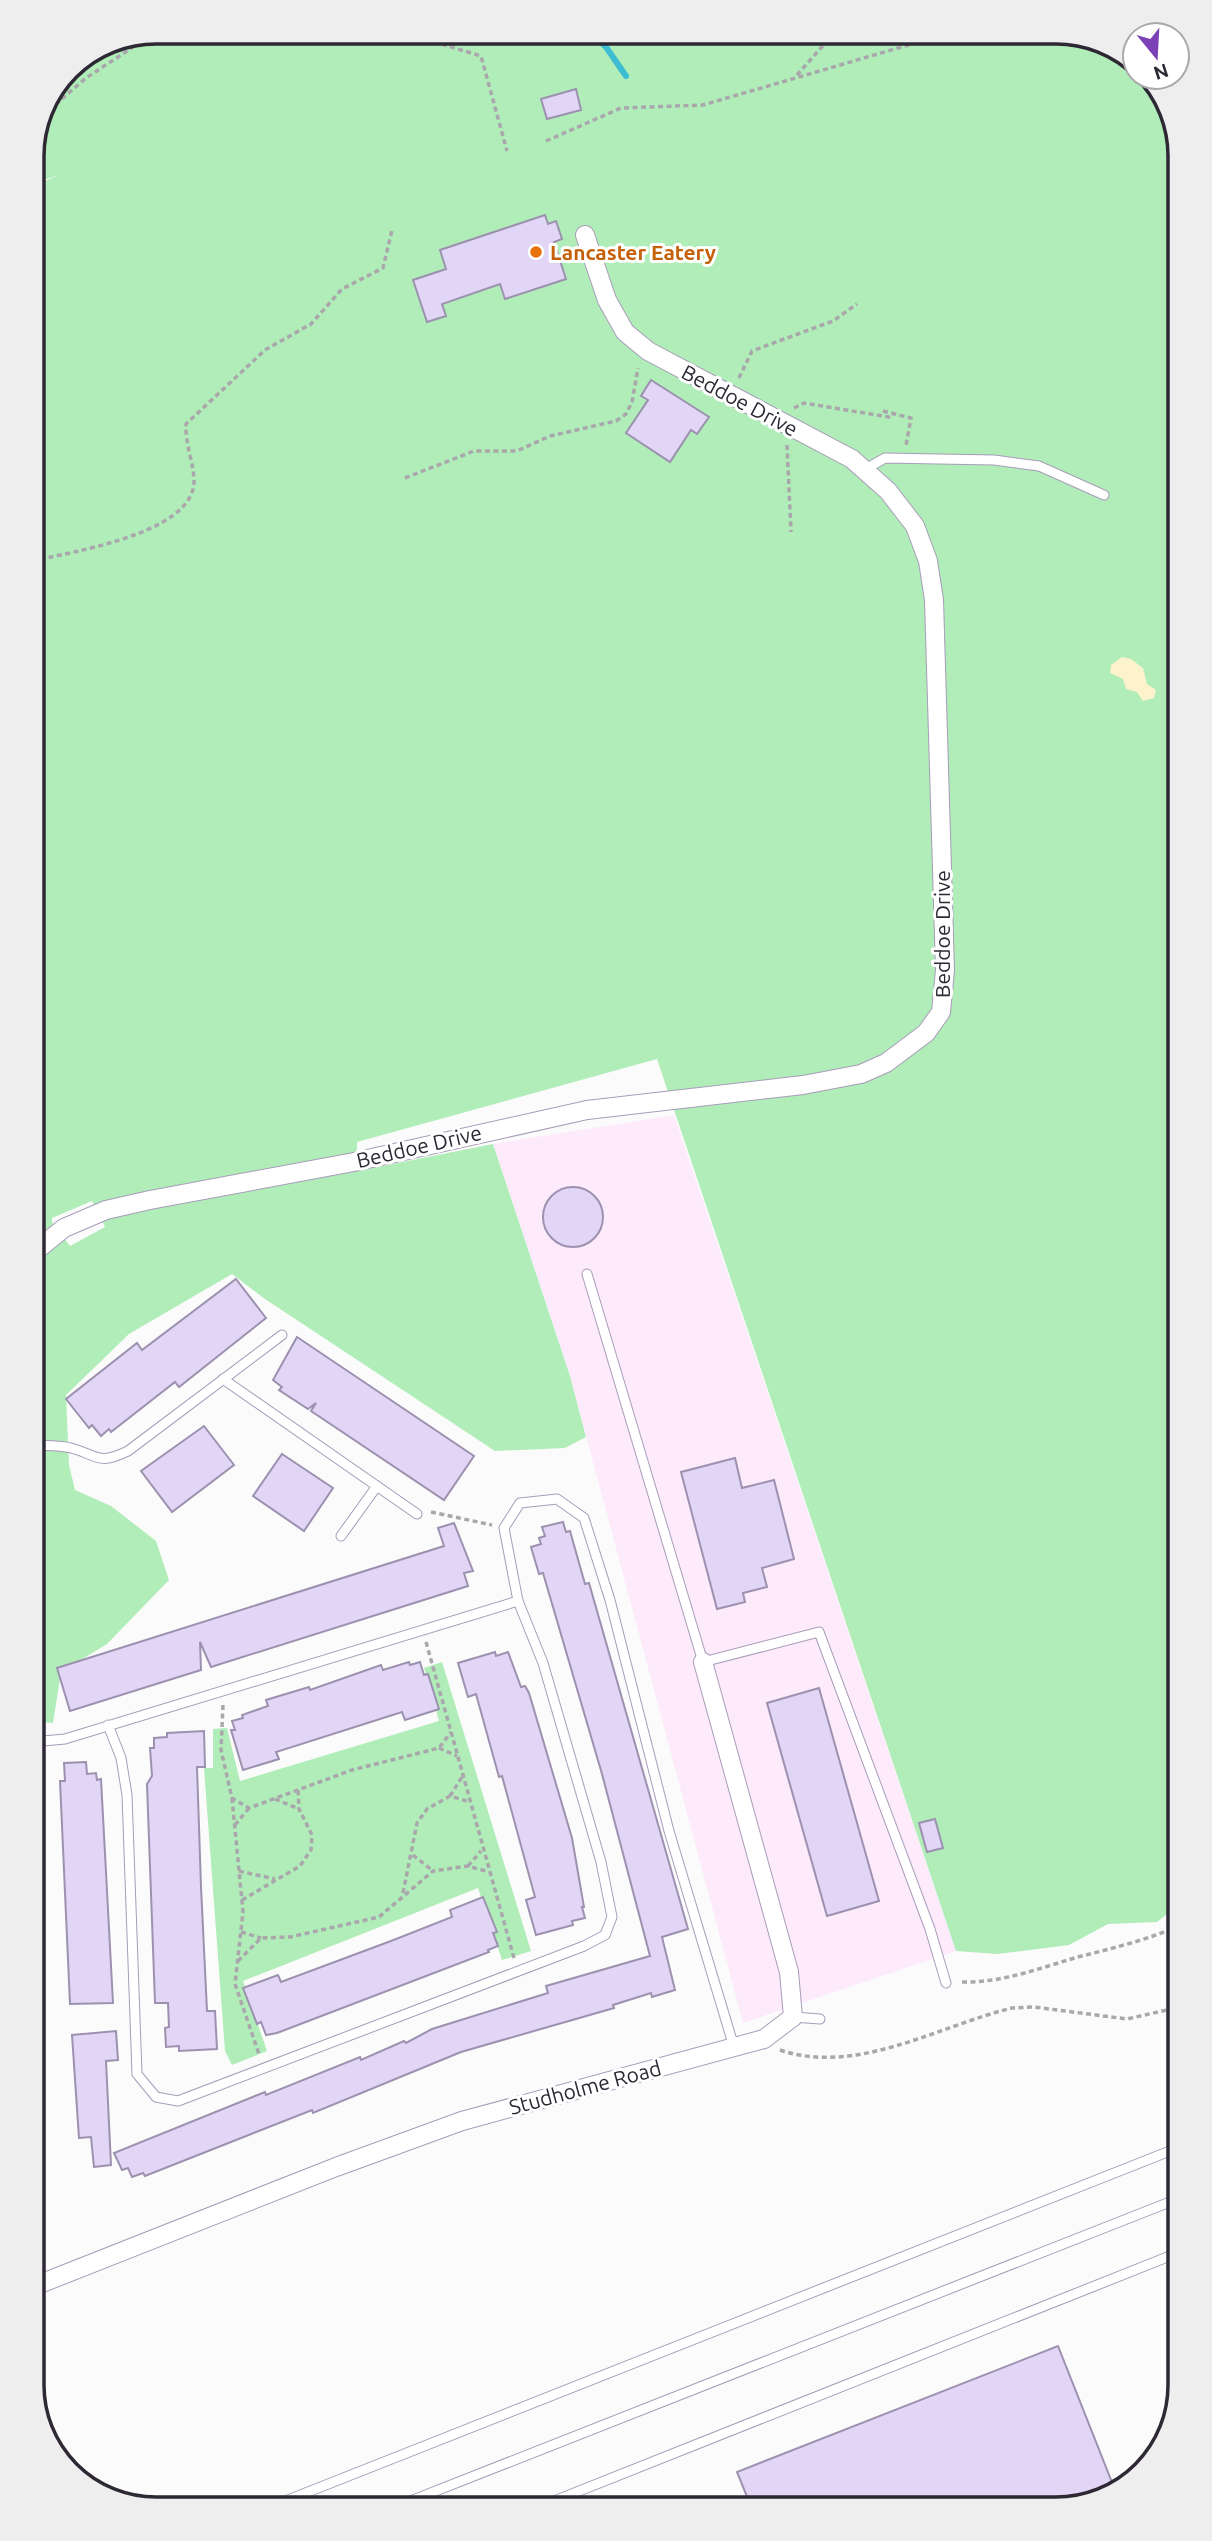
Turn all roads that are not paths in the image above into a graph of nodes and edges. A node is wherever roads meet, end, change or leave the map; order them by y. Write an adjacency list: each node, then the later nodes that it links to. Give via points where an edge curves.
1 (585, 235): 2 (street, Beddoe Drive, via 607,300 625,332 642,346 852,459)
2 (864, 470): 3 (lane, via 885,458 993,460 1039,466); 4 (street, Beddoe Drive, via 888,491 915,526 928,561 934,600 945,970 941,1013 926,1033 886,1063 861,1074 587,1110 354,1163 262,1177 106,1210 64,1228)
3 (1104, 495)
4 (44, 1244)
5 (587, 1274): 13 (lane)
6 (282, 1335): 7 (lane)
7 (223, 1379): 8 (lane, via 113,1458); 9 (lane)
8 (44, 1446)
9 (377, 1486): 10 (lane); 11 (lane)
10 (416, 1514)
11 (341, 1536)
12 (518, 1601): 14 (lane); 14 (lane, via 547,1676 601,1862 612,1917 605,1935 584,1947 178,2101 156,2097 137,2074 127,1795 121,1758); 19 (lane, via 504,1528 520,1503 557,1499 584,1518 610,1600 669,1831)
13 (703, 1662): 16 (lane, via 819,1632); 17 (street, via 789,1972)
14 (108, 1725): 15 (lane)
15 (44, 1741)
16 (946, 1983)
17 (793, 2017): 18 (lane); 19 (street, Studholme Road, via 764,2039)
18 (820, 2020)
19 (734, 2047): 23 (street, Studholme Road, via 462,2121)
20 (1168, 2152): 24 (lane)
21 (1168, 2203): 25 (lane)
22 (1168, 2257): 26 (lane)
23 (44, 2282)
24 (295, 2497)
25 (421, 2497)
26 (564, 2497)

